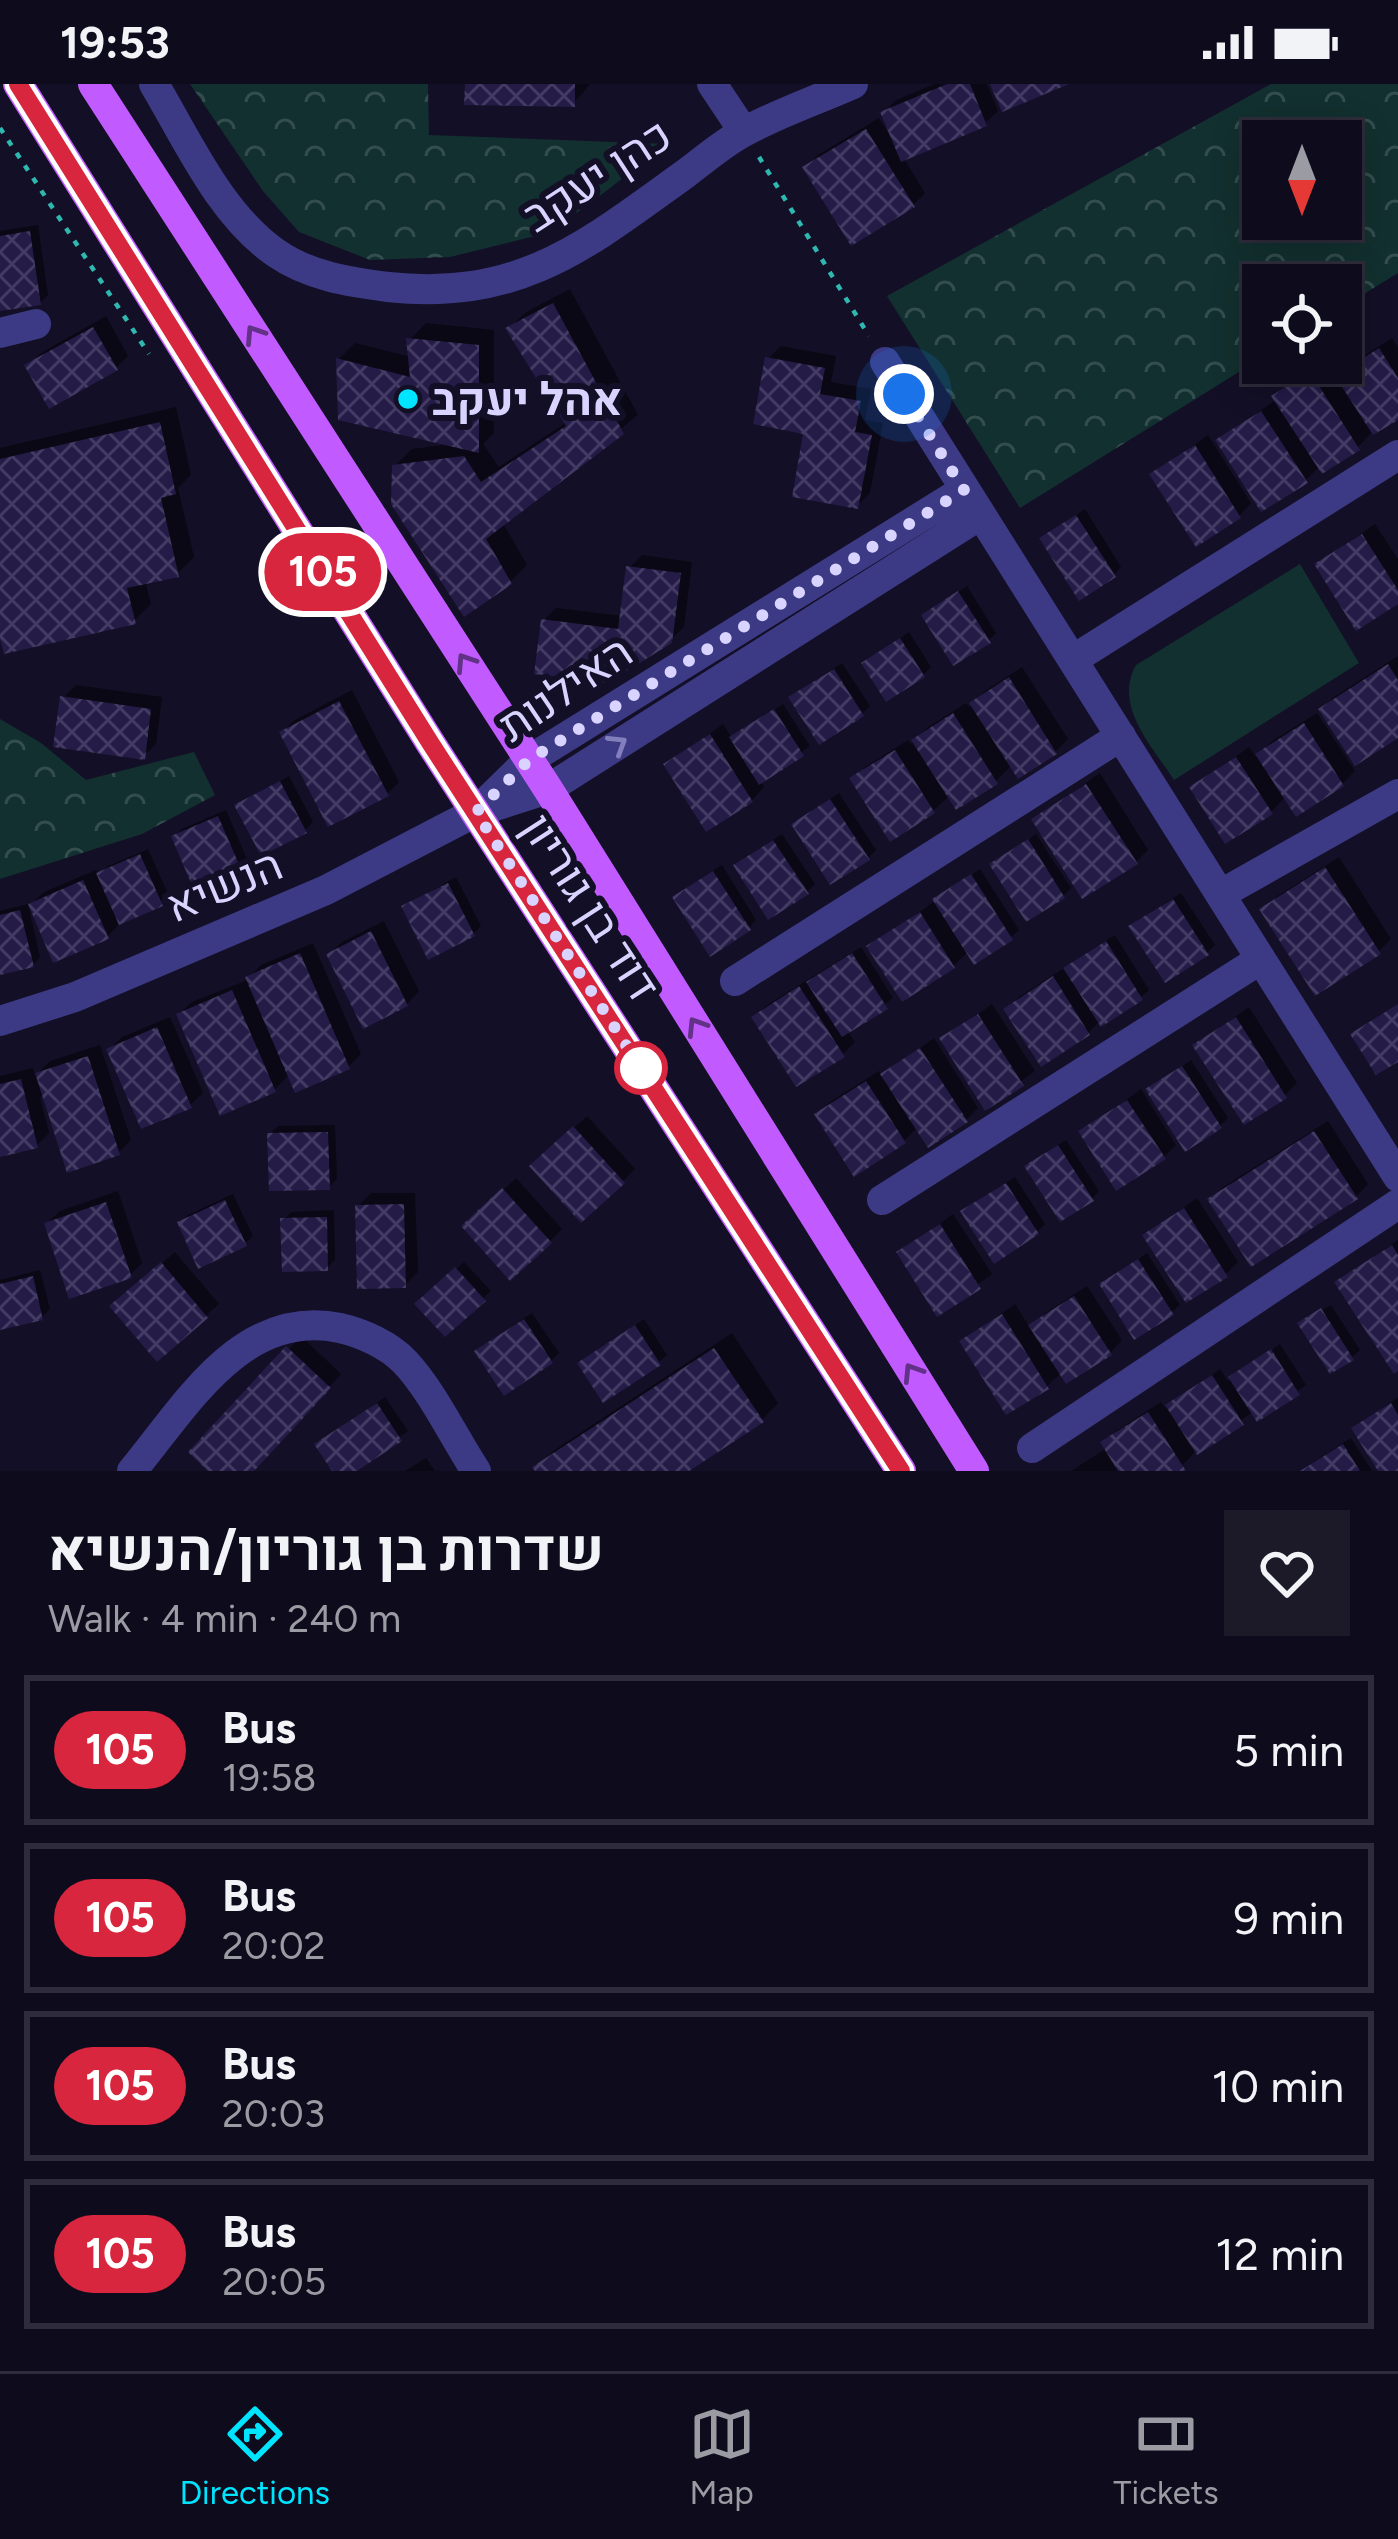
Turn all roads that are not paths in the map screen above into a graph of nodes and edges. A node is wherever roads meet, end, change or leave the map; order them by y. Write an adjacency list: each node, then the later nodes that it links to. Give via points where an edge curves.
1 (93, 84): 15 (main road, דוד בן גוריון, one-way to 1)
2 (154, 84): 7 (street, כהן יעקב, via 239,218 274,252 304,269 401,288 507,280 578,251)
3 (712, 84): 7 (street)
4 (853, 84): 7 (street, כהן יעקב)
5 (0, 86): 6 (main road)
6 (23, 93): 18 (main road, דוד בן גוריון)
7 (744, 132)
8 (36, 324): 9 (street)
9 (0, 333)
10 (885, 362): 12 (street)
11 (1398, 455): 13 (street)
12 (972, 503): 13 (street); 15 (street, האילנות); 16 (street, האילנות, one-way to 12)
13 (1074, 658): 14 (street)
14 (1121, 736): 19 (street); 21 (street)
15 (529, 760): 16 (main road, דוד בן גוריון); 18 (street, האילנות)
16 (548, 789): 18 (street, האילנות); 30 (main road, דוד בן גוריון, one-way to 16)
17 (1398, 794): 19 (street)
18 (476, 812): 22 (street, הנשיא, via 326,890 76,997); 29 (main road, דוד בן גוריון)
19 (1221, 894): 20 (street)
20 (1261, 958): 23 (street); 24 (street)
21 (735, 981)
22 (0, 1021)
23 (1398, 1177)
24 (882, 1200)
25 (1398, 1204): 26 (street)
26 (1032, 1448)
27 (132, 1471): 28 (street, via 228,1357 284,1327 322,1324 355,1331 404,1361)
28 (476, 1471)
29 (901, 1471)
30 (974, 1471)

